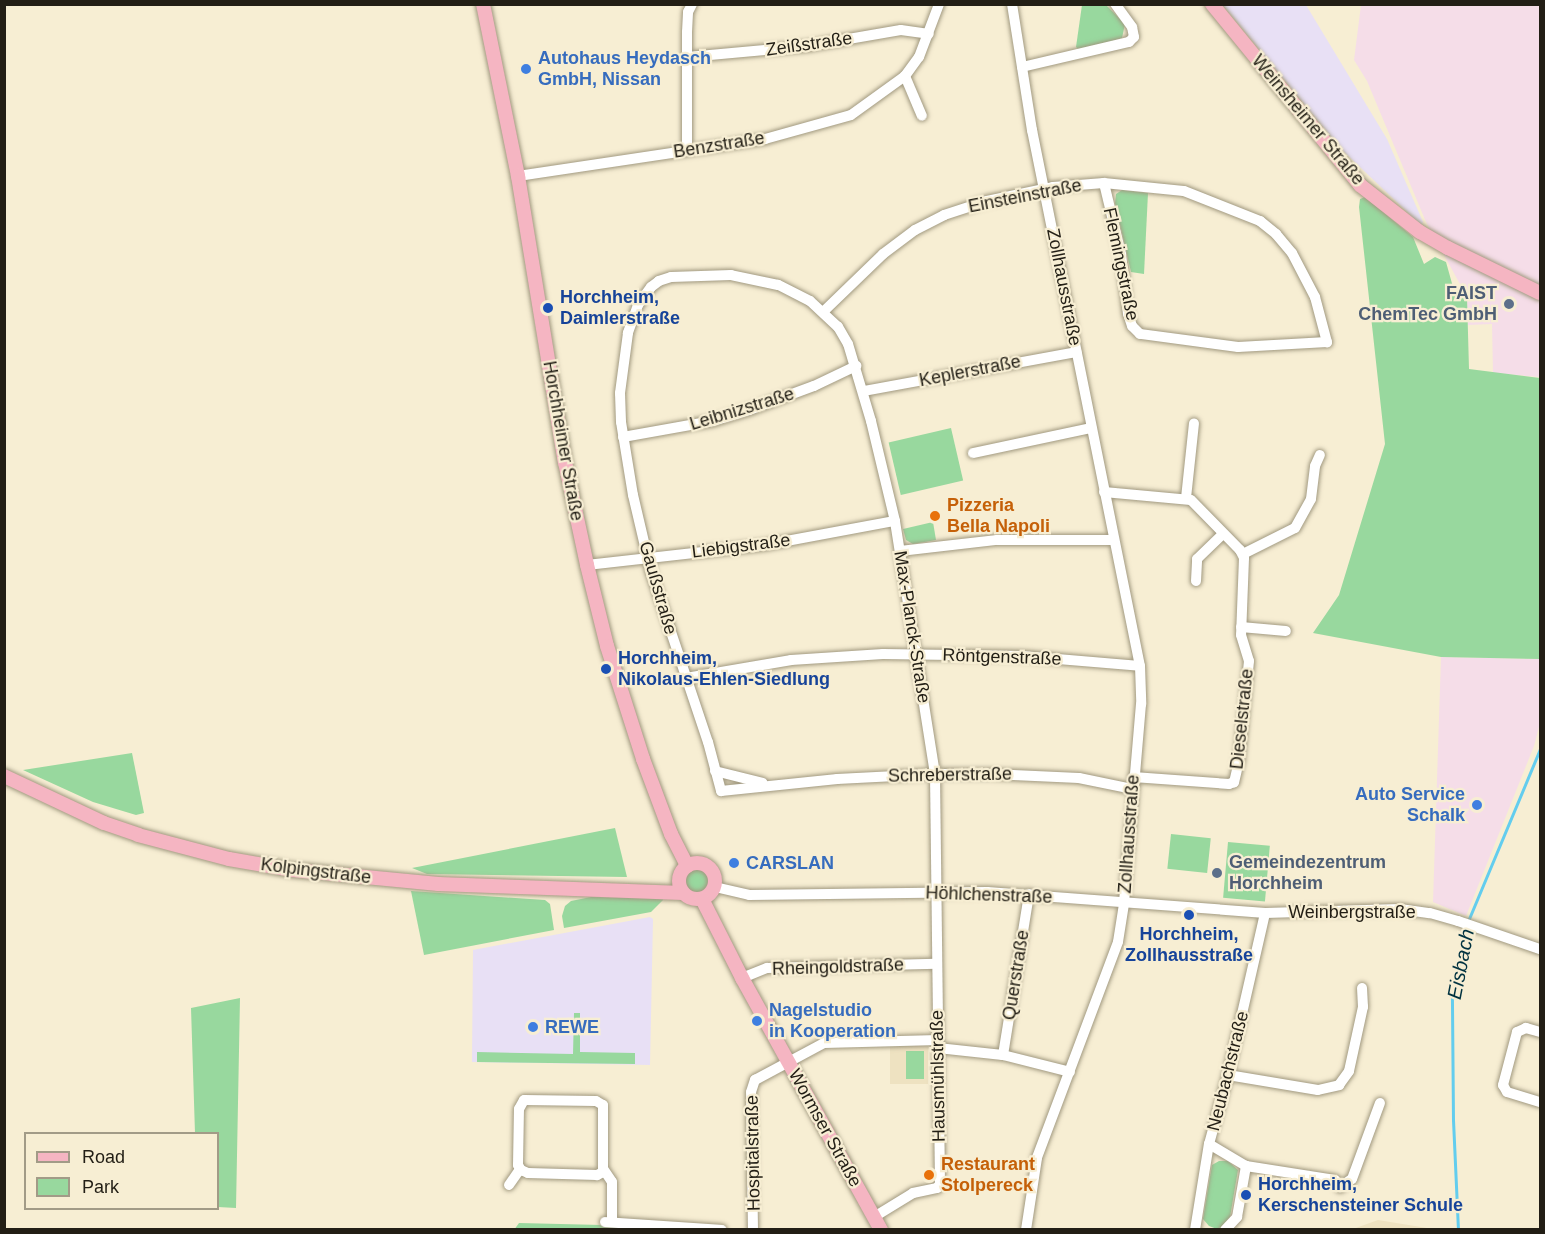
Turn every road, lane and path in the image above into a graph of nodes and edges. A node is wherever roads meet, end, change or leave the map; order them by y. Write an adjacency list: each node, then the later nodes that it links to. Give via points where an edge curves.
1 (483, 4): 13 (main road, Horchheimer Straße)
2 (692, 4): 8 (street, via 688,12)
3 (939, 4): 7 (street, Benzstraße)
4 (1012, 4): 9 (street, Zollhausstraße)
5 (1115, 4): 9 (street, via 1132,27 1134,36 1129,42)
6 (1212, 4): 16 (main road, Weinsheimer Straße, via 1360,185 1420,232)
7 (929, 34): 8 (street, Zeißstraße, via 901,30 808,46); 10 (street, Benzstraße)
8 (688, 57): 12 (street)
9 (1022, 67): 15 (street, Zollhausstraße)
10 (905, 75): 11 (street); 12 (street, Benzstraße, via 851,115 765,139)
11 (922, 116)
12 (687, 150): 13 (street, Benzstraße)
13 (518, 176): 35 (main road, Horchheimer Straße, via 563,453)
14 (1104, 183): 15 (street, Einsteinstraße); 18 (street, Einsteinstraße, via 1184,191 1260,221 1292,253 1315,297); 18 (street, Flemingstraße, via 1121,254 1128,314 1140,334 1238,347)
15 (1045, 189): 17 (street, Einsteinstraße, via 964,207 928,222 882,254); 19 (street, Zollhausstraße)
16 (1540, 293)
17 (823, 312): 20 (street, Max-Planck-Straße, via 838,327); 24 (street, Gaußstraße, via 794,292 749,278 702,274 659,281 638,305 628,333 620,393)
18 (1327, 342)
19 (1076, 351): 21 (street, Keplerstraße); 23 (street, Zollhausstraße)
20 (856, 366): 21 (street, Max-Planck-Straße); 24 (street, Leibnizstraße, via 814,386 713,421)
21 (864, 391): 29 (street, Max-Planck-Straße)
22 (1194, 423): 28 (street)
23 (1091, 428): 25 (street); 27 (street, Zollhausstraße)
24 (623, 437): 34 (street, Gaußstraße)
25 (973, 453)
26 (1320, 455): 33 (street, via 1311,499 1295,528)
27 (1104, 492): 28 (street); 31 (street, Zollhausstraße)
28 (1186, 498): 30 (street)
29 (895, 521): 32 (street, Max-Planck-Straße); 34 (street, Liebigstraße, via 765,545)
30 (1224, 534): 33 (street); 36 (street, via 1197,559)
31 (1113, 540): 32 (street, via 1008,540); 40 (street, Zollhausstraße)
32 (900, 551): 39 (street, Max-Planck-Straße)
33 (1243, 554): 37 (street, Dieselstraße)
34 (648, 557): 35 (street, Liebigstraße); 41 (street, Gaußstraße)
35 (587, 565): 48 (main road, Horchheimer Straße, via 607,646)
36 (1196, 581)
37 (1241, 627): 38 (street); 45 (street, Dieselstraße, via 1249,661 1234,782)
38 (1286, 631)
39 (916, 654): 40 (street, Röntgenstraße, via 1022,656); 41 (street, Röntgenstraße, via 791,660); 43 (street, Max-Planck-Straße)
40 (1140, 666): 45 (street, Zollhausstraße, via 1141,704)
41 (686, 678): 42 (street, Gaußstraße)
42 (716, 771): 46 (street, Schreberstraße); 46 (street, Schreberstraße, via 721,791)
43 (935, 774): 46 (street, Schreberstraße); 47 (street, Schreberstraße, via 1055,776); 51 (street, Max-Planck-Straße)
44 (4, 776): 50 (main road, Kolpingstraße, via 138,835 229,859 293,870 438,884)
45 (1133, 777): 47 (street, Zollhausstraße)
46 (766, 784)
47 (1132, 789): 55 (street, Zollhausstraße)
48 (683, 872): 49 (main road, via 699,863 709,867); 50 (main road, Kolpingstraße, via 668,884); 52 (main road, via 679,885)
49 (715, 887): 51 (street, Höhlchenstraße, via 749,895); 54 (main road)
50 (642, 891): 52 (main road, Kolpingstraße)
51 (935, 892): 53 (street, Höhlchenstraße); 58 (street, Hausmühlstraße)
52 (683, 894): 54 (main road)
53 (1029, 894): 55 (street, Höhlchenstraße); 63 (street, Querstraße)
54 (702, 899): 59 (main road, Wormser Straße)
55 (1124, 904): 56 (street, Höhlchenstraße); 65 (street, Zollhausstraße, via 1118,942)
56 (1264, 913): 57 (street, Weinbergstraße, via 1400,909 1477,926); 66 (street, Neubachstraße)
57 (1540, 949)
58 (936, 964): 59 (street, Rheingoldstraße, via 767,968); 62 (street, Hausmühlstraße)
59 (742, 978): 64 (main road, Wormser Straße)
60 (1362, 987): 66 (street, via 1363,1007 1349,1071 1339,1084 1318,1090)
61 (1540, 1032): 67 (street, via 1526,1028 1517,1032 1503,1085 1507,1092)
62 (938, 1044): 63 (street); 64 (street, via 849,1040 824,1043); 74 (street, Hausmühlstraße, via 939,1187 921,1190)
63 (1003, 1055): 65 (street)
64 (788, 1061): 74 (main road, Wormser Straße); 76 (street, Hospitalstraße, via 755,1080 752,1087)
65 (1070, 1071): 78 (street, Zollhausstraße, via 1037,1158)
66 (1228, 1075): 69 (street, Neubachstraße)
67 (1540, 1102)
68 (1380, 1103): 70 (street, via 1352,1179 1340,1187 1335,1180)
69 (1209, 1144): 70 (street); 79 (street, Neubachstraße)
70 (1245, 1166): 80 (street, via 1237,1217)
71 (520, 1169): 72 (street, via 528,1173 597,1175); 72 (street, via 520,1105 524,1100 596,1101 603,1105); 73 (street)
72 (604, 1170): 75 (street, via 612,1182 609,1222)
73 (509, 1185)
74 (874, 1216): 77 (main road, Wormser Straße)
75 (722, 1230)
76 (753, 1230)
77 (882, 1230)
78 (1026, 1230)
79 (1195, 1230)
80 (1225, 1230)

